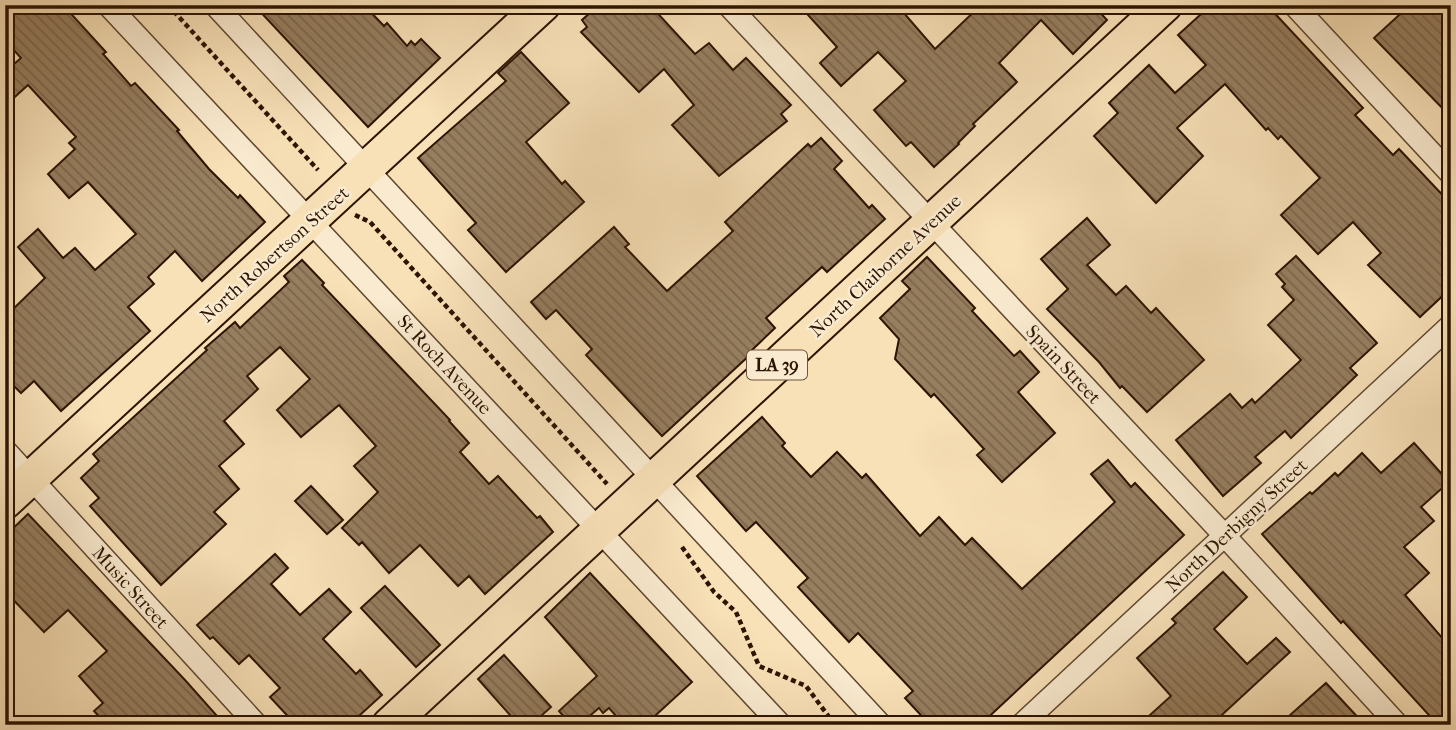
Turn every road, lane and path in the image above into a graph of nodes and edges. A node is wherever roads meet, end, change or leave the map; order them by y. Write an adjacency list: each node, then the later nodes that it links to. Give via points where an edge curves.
1 (108, 5): 12 (street, St Roch Avenue)
2 (168, 5): 9 (path)
3 (215, 5): 8 (street)
4 (543, 5): 8 (main road, North Robertson Street)
5 (728, 5): 13 (street, Spain Street)
6 (1165, 5): 13 (main road, North Claiborne Avenue / LA 39)
7 (1294, 5): 10 (street)
8 (366, 169): 12 (main road, North Robertson Street); 17 (street)
9 (318, 170)
10 (1451, 174)
11 (351, 214): 18 (path, via 370,222)
12 (310, 221): 16 (main road, North Robertson Street); 20 (street, St Roch Avenue)
13 (930, 223): 17 (main road, North Claiborne Avenue / LA 39); 21 (street, Spain Street)
14 (1451, 325): 21 (street, North Derbigny Street)
15 (5, 450): 16 (street, Music Street)
16 (31, 477): 19 (main road, North Robertson Street); 23 (street, Music Street)
17 (654, 480): 20 (main road, North Claiborne Avenue / LA 39); 27 (street)
18 (610, 488)
19 (5, 502)
20 (600, 530): 24 (main road, North Claiborne Avenue / LA 39); 25 (street, St Roch Avenue)
21 (1224, 535): 28 (street, North Derbigny Street); 29 (street, Spain Street)
22 (681, 546): 26 (path, via 714,592 736,612 759,666 806,686)
23 (257, 725)
24 (389, 725)
25 (781, 725)
26 (835, 725)
27 (881, 725)
28 (1021, 725)
29 (1398, 725)

